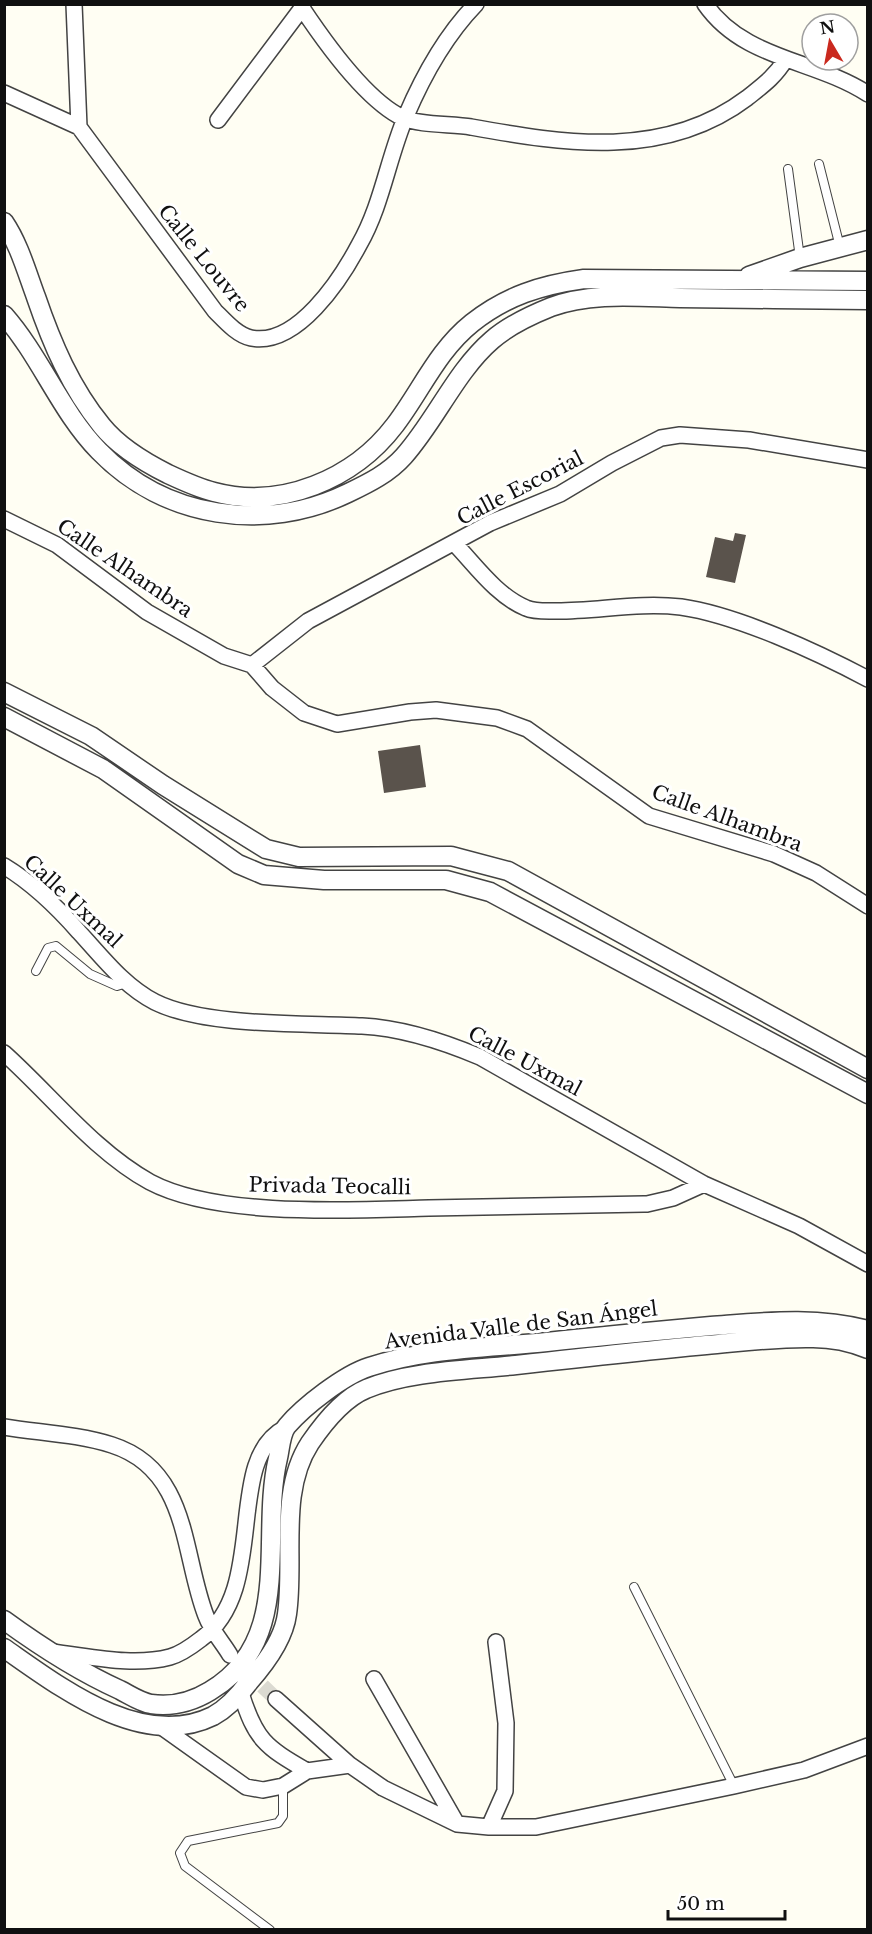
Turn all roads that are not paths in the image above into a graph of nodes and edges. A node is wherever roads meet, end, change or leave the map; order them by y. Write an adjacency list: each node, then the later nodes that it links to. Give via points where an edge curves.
1 (74, 4): 10 (street)
2 (476, 4): 8 (street, Calle Louvre, via 428,69)
3 (705, 4): 5 (street, via 742,41)
4 (303, 6): 8 (street, via 335,57 382,104); 9 (street)
5 (785, 60): 7 (street, via 834,75); 8 (street, via 776,75 718,117 651,140 546,138)
6 (4, 93): 10 (street, Calle Louvre)
7 (867, 94)
8 (405, 118): 10 (street, Calle Louvre, via 360,245 316,308 292,329 272,338 251,338 233,329 215,311)
9 (218, 120)
10 (79, 127)
11 (819, 164): 15 (lane)
12 (788, 169): 16 (lane)
13 (6, 228): 17 (street, via 65,369 103,427 127,450 157,469 215,493 244,497 301,490 351,467 395,425 454,340 496,306 520,293 584,279)
14 (867, 240): 15 (street)
15 (840, 247): 16 (street)
16 (800, 258): 17 (street)
17 (740, 280): 18 (street)
18 (867, 281)
19 (867, 300): 20 (street, via 637,297 582,299 552,306 493,339 474,358 415,443 384,473 334,500 263,517 216,513 178,504 120,469 78,425 21,333)
20 (4, 315)
21 (867, 460): 23 (street, Calle Escorial, via 749,440 680,435 661,438 560,494 490,523)
22 (4, 519): 24 (street, Calle Alhambra, via 57,545 147,612 224,656)
23 (455, 544): 24 (street, Calle Escorial, via 308,621); 25 (street, via 496,587 528,609 570,611 651,605 691,609 788,642)
24 (252, 665): 29 (street, Calle Alhambra, via 287,702 304,713 337,724 436,710 497,718 527,729 650,816 774,854 816,873)
25 (867, 679)
26 (4, 692): 33 (street, via 91,736 266,849 299,857 451,856 508,871)
27 (4, 717): 34 (street, via 103,769 238,864 264,875 290,879 446,880 490,892)
28 (4, 866): 31 (street, Calle Uxmal, via 40,893)
29 (867, 906)
30 (36, 970): 31 (lane, via 48,948 56,946 90,974 117,986)
31 (127, 983): 35 (street, Calle Uxmal, via 155,1002 182,1012 375,1027 445,1042 480,1057)
32 (4, 1053): 35 (street, Privada Teocalli, via 112,1155 150,1182 209,1200 272,1208 351,1210 646,1204 673,1198)
33 (867, 1069)
34 (867, 1094)
35 (704, 1184): 36 (street, Calle Uxmal, via 799,1226)
36 (867, 1264)
37 (784, 1329): 38 (street, Avenida Valle de San Ángel, via 839,1322); 39 (street, Avenida Valle de San Ángel); 40 (street, Avenida Valle de San Ángel, via 435,1353 365,1368); 41 (street, Avenida Valle de San Ángel, via 613,1354 417,1376 364,1389)
38 (867, 1330)
39 (867, 1349)
40 (325, 1393): 41 (street); 43 (street, Avenida Valle de San Ángel)
41 (337, 1410): 52 (street, Avenida Valle de San Ángel, via 309,1445 296,1475 287,1617 261,1668)
42 (4, 1427): 46 (street, via 83,1437 114,1446 155,1472 175,1503 206,1618)
43 (285, 1428): 46 (street, via 273,1434 259,1455 239,1578 232,1602); 54 (street, via 271,1490 270,1588 262,1628 243,1663 225,1682)
44 (633, 1587): 61 (lane)
45 (4, 1620): 49 (street)
46 (214, 1630): 49 (street, via 171,1657 106,1658); 50 (street)
47 (496, 1642): 63 (street, via 506,1723 505,1791)
48 (4, 1648): 56 (street, Avenida Valle de San Ángel, via 81,1698 135,1723)
49 (48, 1652): 54 (street, via 147,1703)
50 (230, 1655)
51 (374, 1679): 62 (street)
52 (241, 1693): 55 (street, Avenida Valle de San Ángel, via 215,1715); 59 (street, via 258,1737 278,1755)
53 (276, 1699): 58 (street)
54 (185, 1703): 55 (street)
55 (192, 1725): 56 (street, Avenida Valle de San Ángel)
56 (163, 1728): 60 (street, via 246,1788)
57 (867, 1746): 61 (street, via 804,1770)
58 (350, 1766): 59 (street); 62 (street, via 383,1788)
59 (306, 1771): 60 (street)
60 (283, 1786): 64 (lane, via 283,1816 278,1823 188,1841 180,1853 184,1866)
61 (734, 1786): 63 (street, via 536,1827)
62 (457, 1824): 63 (street)
63 (489, 1827)
64 (270, 1929)

